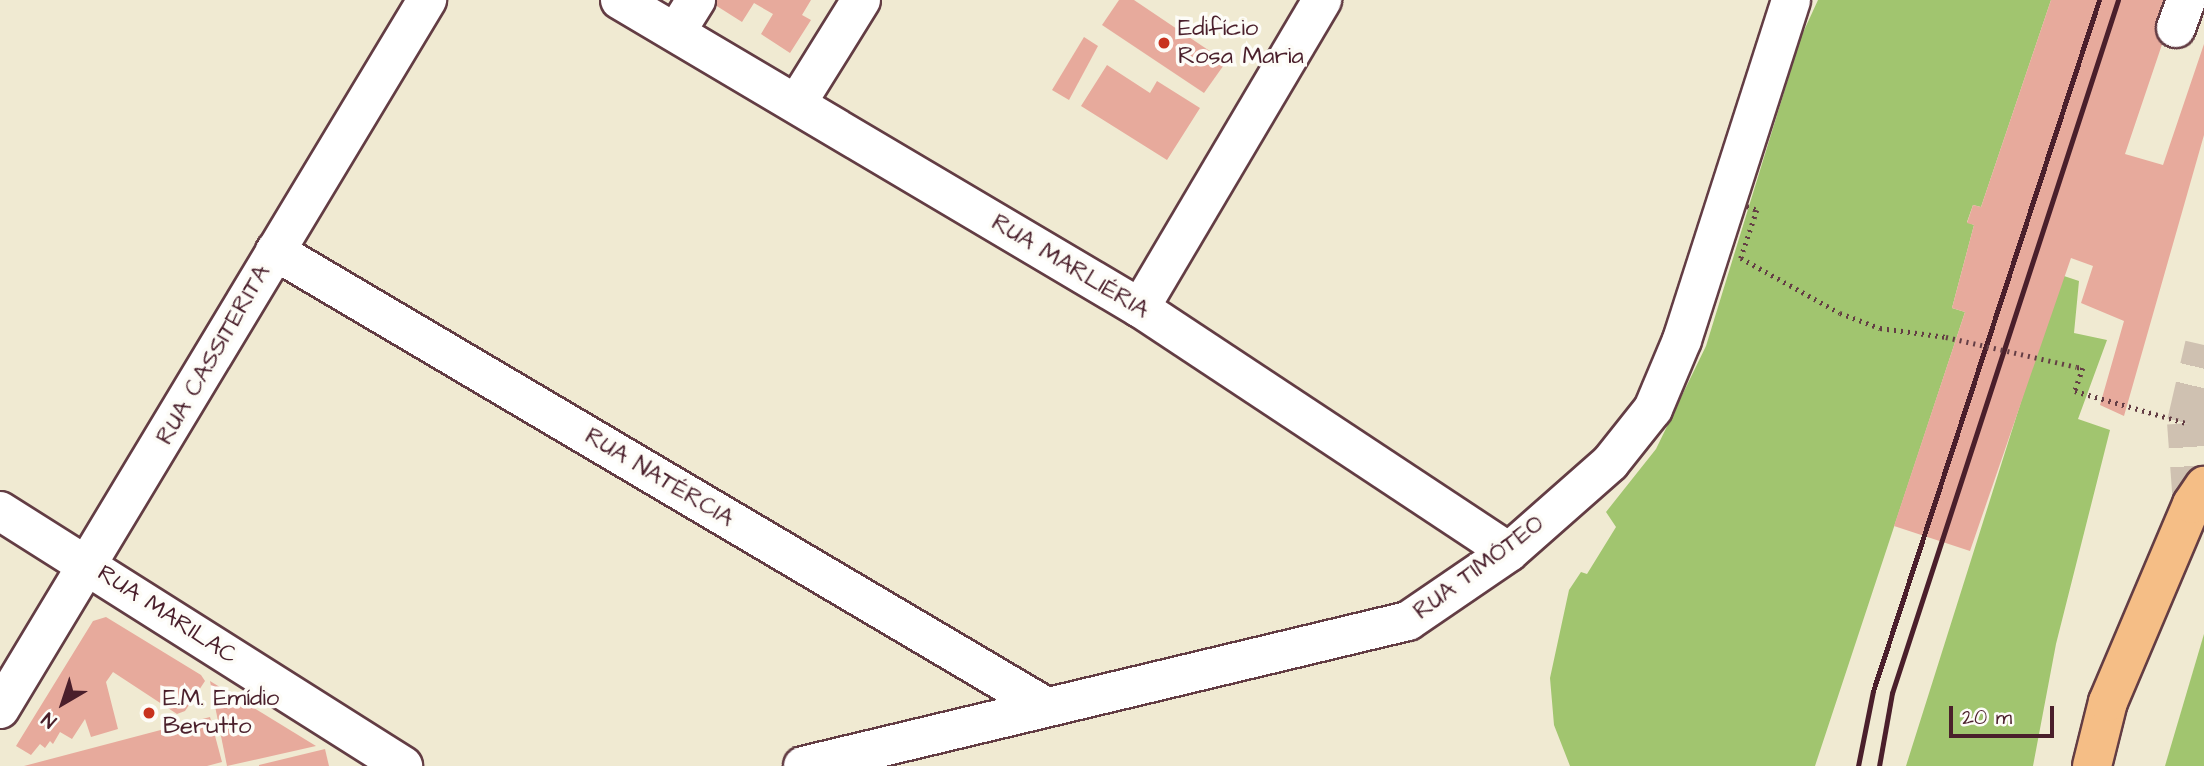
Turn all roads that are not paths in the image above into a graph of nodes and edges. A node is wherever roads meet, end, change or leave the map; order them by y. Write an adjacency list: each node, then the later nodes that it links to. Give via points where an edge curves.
1 (427, 0): 9 (street, RUA CASSITERITA)
2 (620, 0): 7 (street, RUA MARLIÉRIA)
3 (696, 0): 7 (street)
4 (862, 0): 8 (street)
5 (1322, 0): 10 (street)
6 (1791, 0): 13 (street, RUA TIMÓTEO, via 1686,328 1653,409 1610,463)
7 (676, 32): 8 (street, RUA MARLIÉRIA)
8 (797, 103): 10 (street, RUA MARLIÉRIA)
9 (275, 251): 14 (street, RUA CASSITERITA); 15 (street, RUA NATÉRCIA)
10 (1140, 308): 13 (street, RUA MARLIÉRIA)
11 (2204, 486): 19 (main road, via 2192,504 2108,702)
12 (0, 511): 14 (street, RUA MARILAC)
13 (1509, 552): 15 (street, RUA TIMÓTEO, via 1408,621)
14 (87, 565): 16 (street, RUA CASSITERITA); 17 (street, RUA MARILAC)
15 (1043, 705): 18 (street, RUA TIMÓTEO)
16 (0, 709)
17 (403, 766)
18 (803, 766)
19 (2092, 766)

